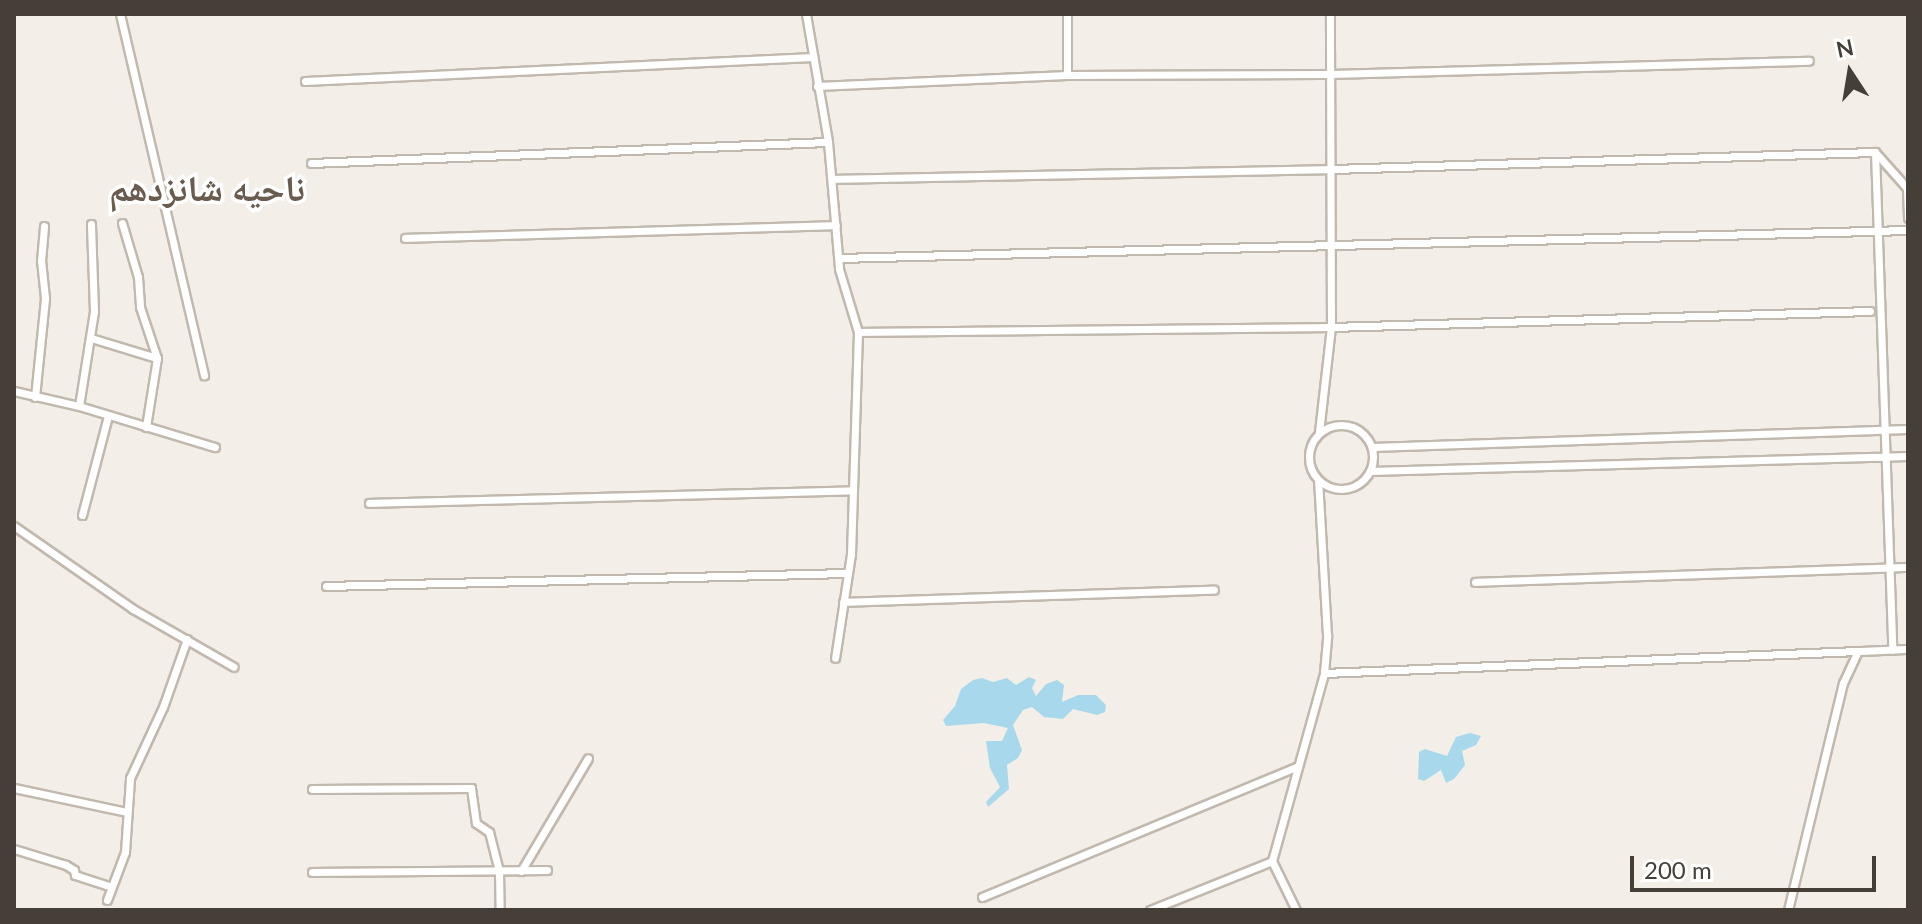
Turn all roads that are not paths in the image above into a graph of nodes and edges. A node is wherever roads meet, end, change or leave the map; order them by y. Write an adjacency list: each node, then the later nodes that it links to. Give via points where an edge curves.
1 (120, 14): 31 (street)
2 (806, 14): 5 (street)
3 (1067, 14): 8 (street)
4 (1330, 14): 7 (street)
5 (813, 57): 9 (street); 10 (street)
6 (1809, 61): 7 (street)
7 (1331, 74): 8 (street); 14 (street)
8 (1067, 75): 10 (street)
9 (305, 81)
10 (817, 86): 11 (street)
11 (828, 142): 13 (street); 15 (street)
12 (1875, 152): 14 (street); 16 (street, via 1907,188); 22 (street)
13 (311, 163)
14 (1333, 169): 15 (street); 24 (street)
15 (832, 179): 19 (street)
16 (1908, 218)
17 (122, 223): 30 (street)
18 (91, 224): 29 (street)
19 (836, 225): 23 (street); 25 (street)
20 (44, 226): 33 (street, via 45,298)
21 (1908, 230): 22 (street)
22 (1878, 231): 24 (street); 38 (street)
23 (405, 238)
24 (1331, 247): 25 (street); 27 (street)
25 (839, 258): 28 (street)
26 (1870, 311): 27 (street)
27 (1331, 327): 28 (street); 39 (street)
28 (858, 332): 46 (street)
29 (91, 338): 30 (street); 34 (street)
30 (157, 358): 36 (street)
31 (204, 375)
32 (14, 391): 33 (street)
33 (35, 397): 34 (street)
34 (79, 406): 35 (street)
35 (108, 416): 36 (street); 48 (street)
36 (146, 427): 40 (street)
37 (1908, 429): 38 (street)
38 (1886, 430): 41 (street); 43 (street)
39 (1319, 432): 41 (street, via 1349,426 1361,431); 45 (street, via 1309,462)
40 (215, 447)
41 (1372, 447): 44 (street)
42 (1908, 456): 43 (street)
43 (1887, 457): 44 (street); 51 (street)
44 (1370, 471): 45 (street, via 1346,490)
45 (1318, 481): 63 (street, via 1327,635)
46 (853, 490): 47 (street); 52 (street)
47 (369, 503)
48 (82, 515)
49 (14, 526): 57 (street, via 133,609)
50 (1908, 567): 51 (street)
51 (1891, 568): 53 (street); 59 (street)
52 (848, 573): 54 (street); 56 (street)
53 (1475, 582)
54 (326, 586)
55 (1214, 590): 56 (street)
56 (843, 602): 61 (street)
57 (187, 639): 62 (street); 68 (street, via 130,778)
58 (1908, 649): 59 (street)
59 (1892, 650): 60 (street)
60 (1858, 651): 63 (street); 81 (street, via 1843,683)
61 (835, 658)
62 (234, 667)
63 (1324, 673): 65 (street)
64 (588, 758): 73 (street)
65 (1298, 766): 70 (street); 76 (street)
66 (14, 788): 68 (street)
67 (312, 789): 72 (street, via 467,786 476,823 489,832)
68 (127, 812): 75 (street, via 125,852)
69 (14, 849): 75 (street, via 66,865 75,875)
70 (1272, 861): 79 (street); 80 (street)
71 (547, 870): 73 (street)
72 (499, 871): 73 (street); 74 (street); 78 (street)
73 (521, 871)
74 (312, 872)
75 (111, 887): 77 (street)
76 (982, 897)
77 (107, 900)
78 (500, 910)
79 (1150, 910)
80 (1296, 910)
81 (1788, 910)

